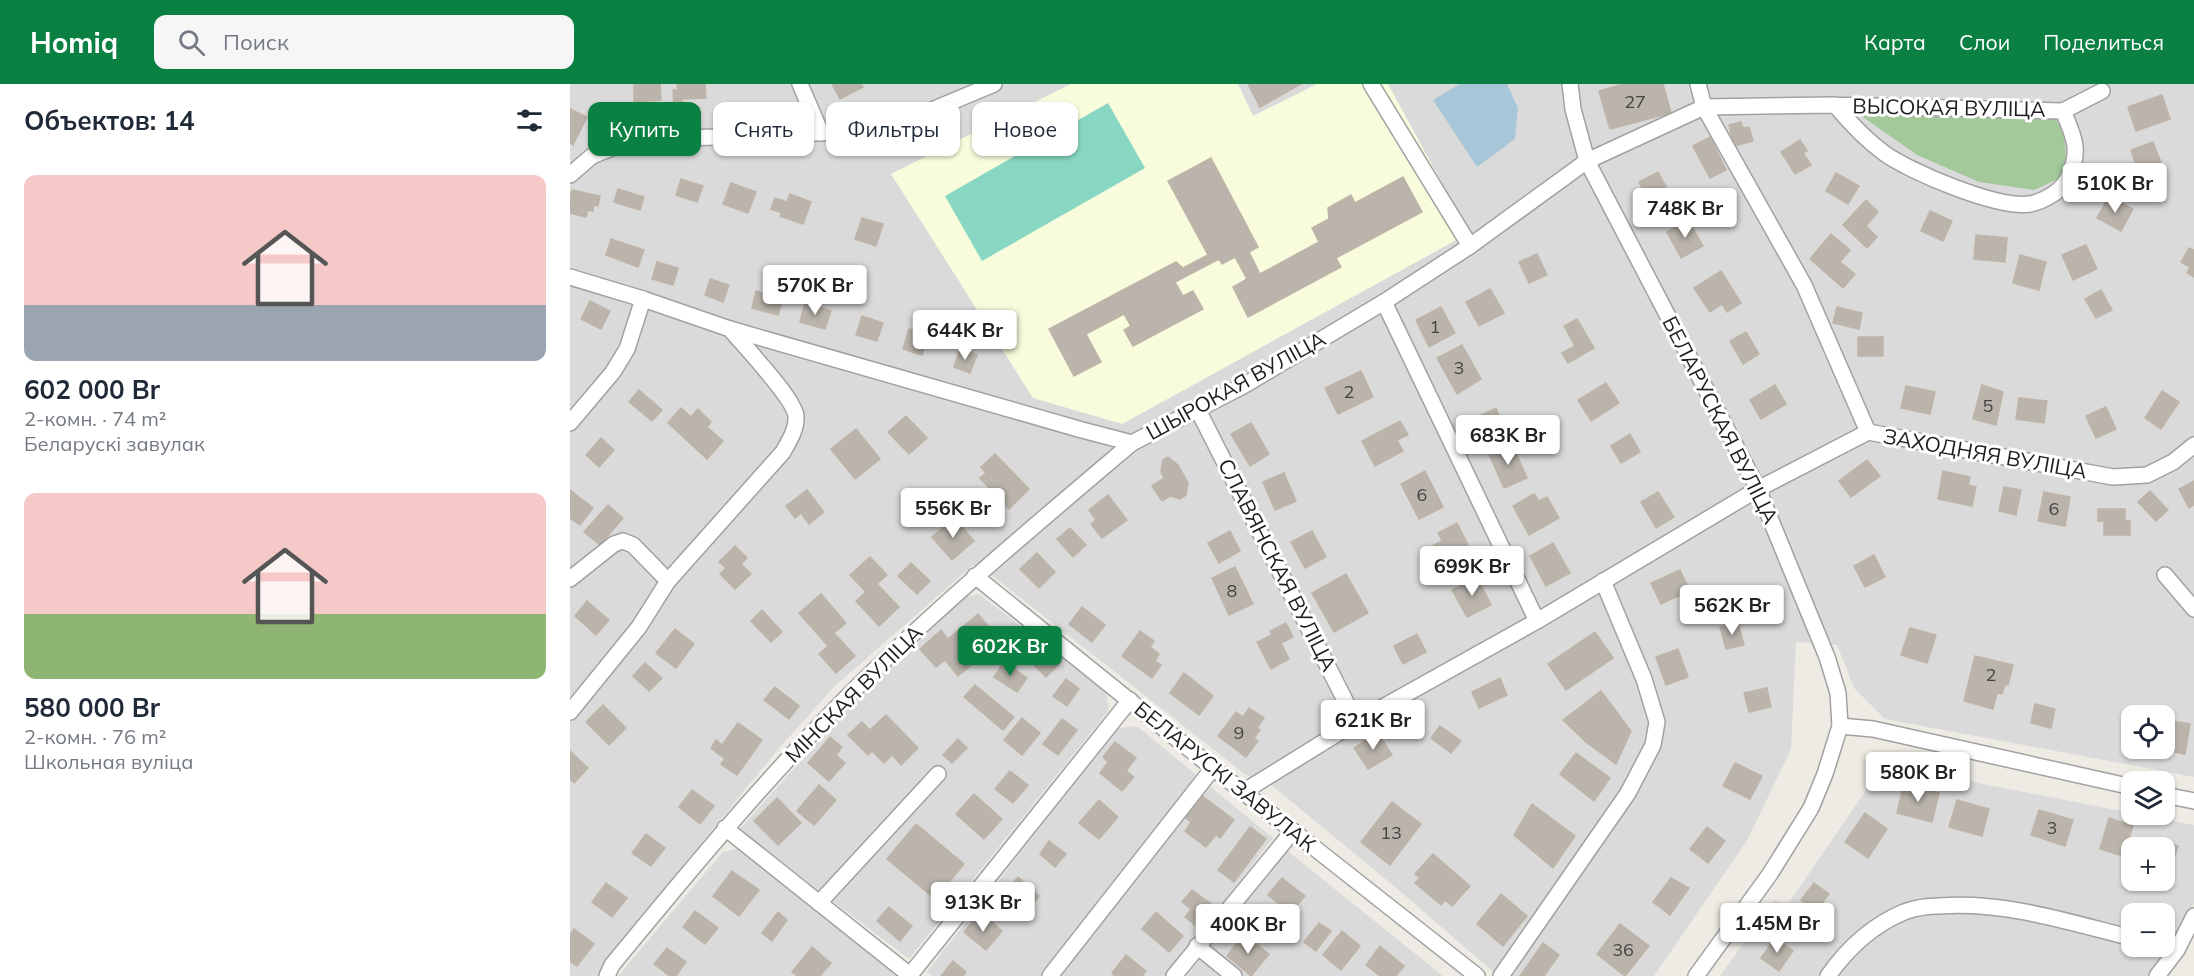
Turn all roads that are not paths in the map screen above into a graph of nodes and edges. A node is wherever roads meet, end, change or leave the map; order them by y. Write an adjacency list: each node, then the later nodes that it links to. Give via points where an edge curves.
1 (800, 84): 11 (street)
2 (994, 84): 6 (street)
3 (1371, 84): 14 (street)
4 (1570, 84): 12 (street, БЕЛАРУСКАЯ ВУЛІЦА)
5 (1698, 84): 9 (street, ЗАХОДНЯЯ ВУЛІЦА)
6 (973, 88): 11 (street, via 901,123)
7 (2102, 91): 10 (street, ВЫСОКАЯ ВУЛІЦА)
8 (1835, 105): 9 (street, ВЫСОКАЯ ВУЛІЦА); 10 (street, ВЫСОКАЯ ВУЛІЦА); 10 (street, ВЫСОКАЯ ВУЛІЦА, via 1886,154 1919,173 2006,202 2029,204 2048,198 2063,186 2072,170 2074,136)
9 (1704, 107): 12 (street, ВЫСОКАЯ ВУЛІЦА); 21 (street, ЗАХОДНЯЯ ВУЛІЦА, via 1804,285)
10 (2063, 111)
11 (820, 133): 13 (street, via 634,139 592,156)
12 (1587, 161): 14 (street, ШЫРОКАЯ ВУЛІЦА); 24 (street, БЕЛАРУСКАЯ ВУЛІЦА)
13 (570, 176)
14 (1470, 246): 17 (street, ШЫРОКАЯ ВУЛІЦА)
15 (570, 277): 16 (street, ШЫРОКАЯ ВУЛІЦА)
16 (643, 299): 18 (street, ШЫРОКАЯ ВУЛІЦА); 20 (street, via 627,349 614,372)
17 (1384, 302): 19 (street, ШЫРОКАЯ ВУЛІЦА, via 1243,386); 31 (street)
18 (730, 329): 22 (street, ШЫРОКАЯ ВУЛІЦА); 28 (street, via 790,400 796,416 794,433 783,452)
19 (1197, 408): 22 (street, ШЫРОКАЯ ВУЛІЦА); 34 (street, СЛАВЯНСКАЯ ВУЛІЦА)
20 (570, 423)
21 (1868, 432): 23 (street, ЗАХОДНЯЯ ВУЛІЦА, via 2113,477 2147,475 2173,462); 24 (street)
22 (1132, 443): 26 (street, МІНСКАЯ ВУЛІЦА)
23 (2194, 445)
24 (1758, 489): 29 (street); 35 (street, БЕЛАРУСКАЯ ВУЛІЦА, via 1827,657 1838,693)
25 (2165, 575): 30 (street)
26 (975, 576): 32 (street, БЕЛАРУСКІ ЗАВУЛАК); 42 (street, МІНСКАЯ ВУЛІЦА, via 845,699)
27 (570, 579): 28 (street, via 623,541 633,545)
28 (668, 581): 33 (street, via 639,627)
29 (1603, 581): 31 (street); 56 (street, via 1644,679 1657,722 1653,745 1622,801)
30 (2194, 609)
31 (1537, 621): 34 (street)
32 (1130, 700): 36 (street, БЕЛАРУСКІ ЗАВУЛАК); 51 (street)
33 (570, 712)
34 (1356, 722): 39 (street)
35 (1840, 726): 38 (street, via 1873,729); 57 (street, БЕЛАРУСКАЯ ВУЛІЦА, via 1811,808 1770,874)
36 (1213, 768): 39 (street, БЕЛАРУСКІ ЗАВУЛАК); 52 (street)
37 (938, 774): 44 (street)
38 (2121, 785)
39 (1243, 792): 43 (street, БЕЛАРУСКІ ЗАВУЛАК)
40 (2175, 797): 41 (street)
41 (2194, 801)
42 (724, 828): 44 (street); 50 (street, МІНСКАЯ ВУЛІЦА)
43 (1293, 831): 48 (street); 55 (street, БЕЛАРУСКІ ЗАВУЛАК)
44 (819, 903): 51 (street)
45 (2194, 916): 47 (street)
46 (2121, 935): 58 (street, via 2011,908 1973,904 1925,907 1905,911 1860,939)
47 (2175, 941)
48 (1197, 946): 53 (street); 54 (street)
49 (2166, 957): 59 (street)
50 (607, 976)
51 (911, 976)
52 (1050, 976)
53 (1174, 976)
54 (1234, 976)
55 (1477, 976)
56 (1501, 976)
57 (1696, 976)
58 (1828, 976)
59 (2157, 976)

